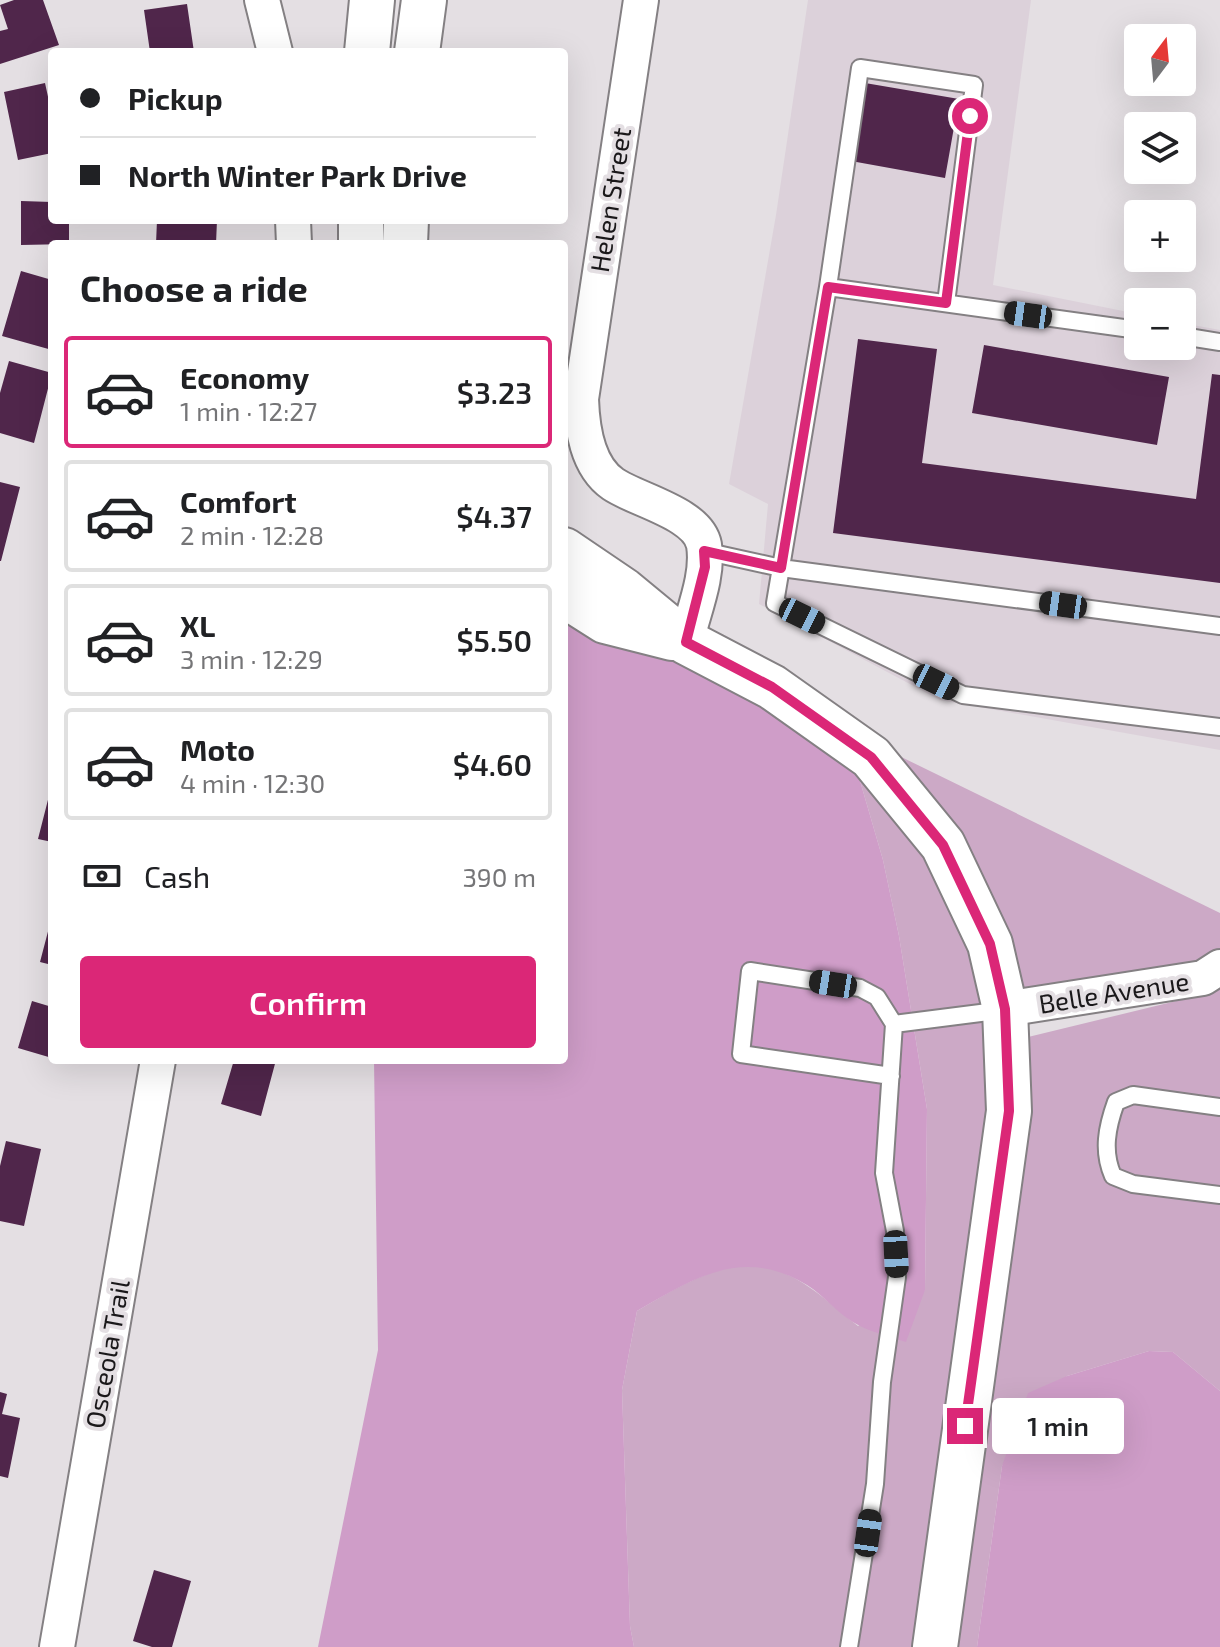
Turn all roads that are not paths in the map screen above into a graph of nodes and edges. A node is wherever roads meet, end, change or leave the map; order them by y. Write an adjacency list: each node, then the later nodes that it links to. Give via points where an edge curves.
1 (262, 0): 5 (street)
2 (372, 0): 6 (street)
3 (424, 0): 7 (street)
4 (641, 0): 13 (street, Helen Street, via 581,399 582,428 593,459 611,483 683,518 703,541)
5 (274, 48)
6 (367, 48)
7 (418, 48)
8 (828, 287): 9 (lane); 9 (lane, via 860,68 974,85); 15 (lane)
9 (946, 303): 10 (lane)
10 (1124, 328)
11 (1196, 338): 12 (lane)
12 (1220, 342)
13 (704, 551): 15 (lane); 18 (street, via 705,567)
14 (568, 553): 18 (street)
15 (781, 568): 17 (lane); 19 (lane, via 775,603 963,695)
16 (568, 598): 18 (street, via 605,621)
17 (1220, 626)
18 (686, 642): 21 (street, via 772,687 871,757 943,845 990,944)
19 (1220, 727)
20 (1220, 967): 21 (street, Belle Avenue, via 1203,978)
21 (1005, 1009): 22 (lane); 29 (street, via 1009,1111)
22 (894, 1024): 24 (lane); 24 (lane, via 877,997 860,988 750,971 741,1054)
23 (157, 1064): 27 (street, Osceola Trail)
24 (891, 1076): 28 (lane, via 884,1173 897,1277 875,1484)
25 (1220, 1107): 26 (lane, via 1133,1095 1116,1102 1106,1145 1113,1176 1133,1184)
26 (1220, 1195)
27 (57, 1647)
28 (849, 1647)
29 (935, 1647)

